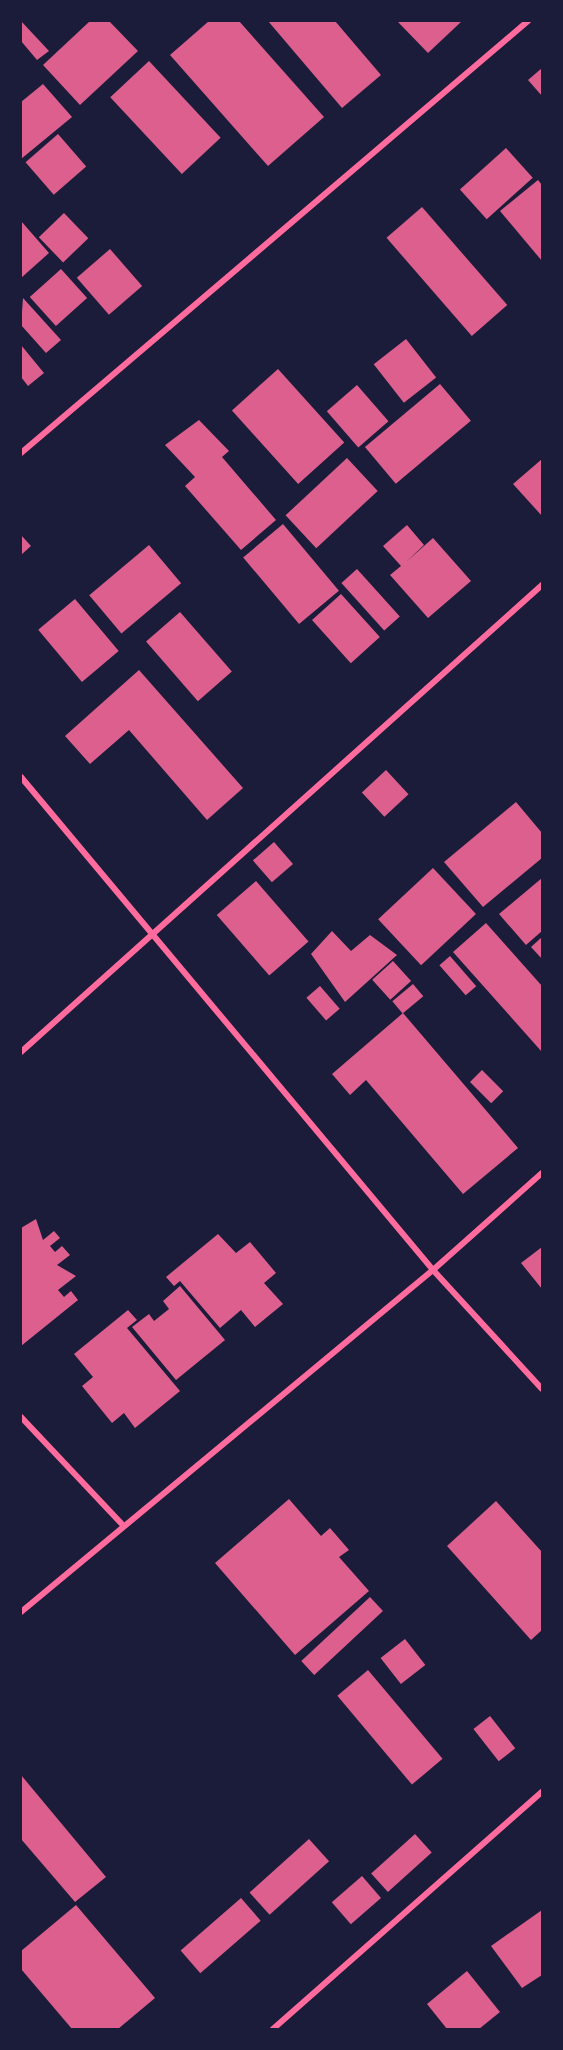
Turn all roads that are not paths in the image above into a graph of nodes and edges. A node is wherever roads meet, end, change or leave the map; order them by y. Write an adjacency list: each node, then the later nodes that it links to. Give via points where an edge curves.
1 (528, 21): 2 (street)
2 (21, 453)
3 (542, 585): 5 (street)
4 (21, 777): 5 (street)
5 (156, 934): 6 (street); 8 (street)
6 (21, 1052)
7 (542, 1173): 8 (street)
8 (433, 1270): 9 (street); 11 (street)
9 (542, 1389)
10 (21, 1417): 11 (street)
11 (121, 1523): 12 (street)
12 (21, 1612)
13 (542, 1792): 14 (street)
14 (273, 2029)

